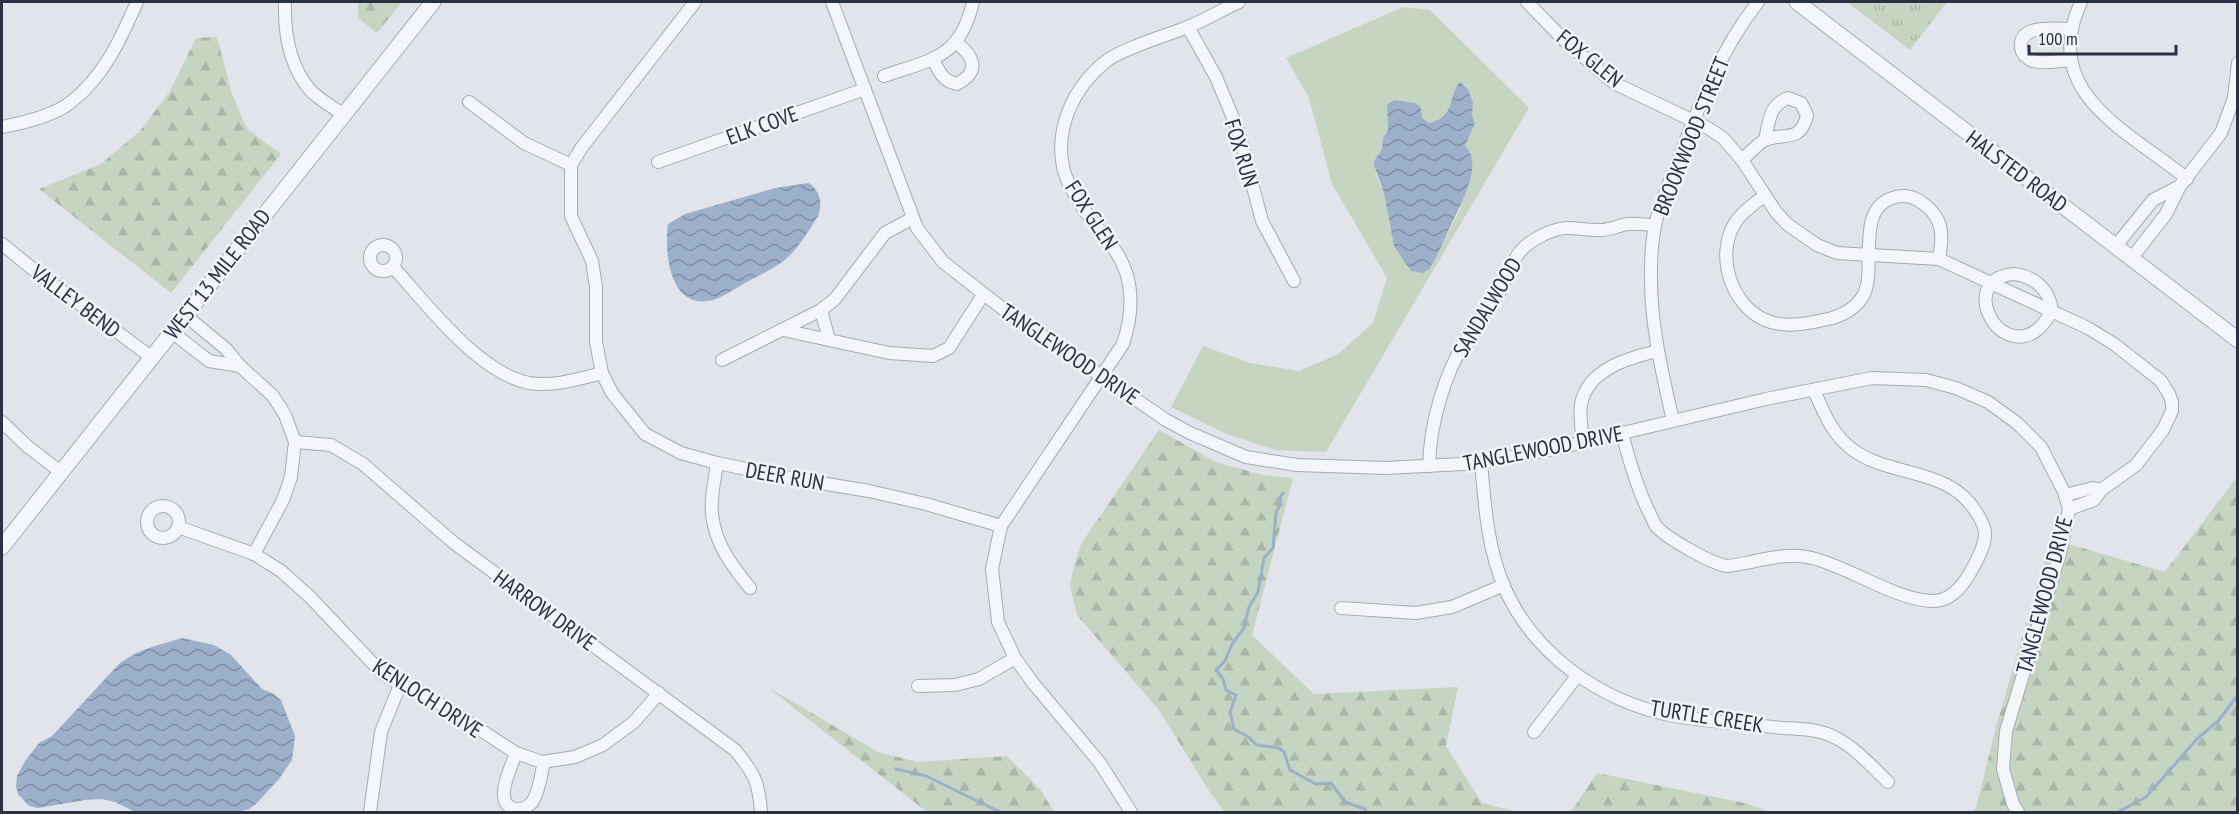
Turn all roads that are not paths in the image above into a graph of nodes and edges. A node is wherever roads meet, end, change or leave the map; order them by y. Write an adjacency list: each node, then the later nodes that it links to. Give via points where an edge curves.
1 (137, 2): 23 (street, via 119,43 97,76 70,103 30,122)
2 (285, 2): 21 (street, via 285,33 296,68 311,91)
3 (433, 2): 21 (street, WEST 13 MILE ROAD)
4 (694, 2): 27 (street)
5 (832, 2): 19 (street, TANGLEWOOD DRIVE)
6 (973, 2): 14 (street)
7 (1239, 2): 12 (street, FOX GLEN)
8 (1527, 2): 22 (street, FOX GLEN, via 1614,82)
9 (1758, 2): 22 (street, BROOKWOOD STREET, via 1731,39)
10 (1797, 2): 33 (street, HALSTED ROAD)
11 (2081, 2): 13 (street)
12 (1188, 27): 38 (street, FOX RUN, via 1216,77 1238,130 1262,221); 53 (street, FOX GLEN, via 1106,61 1080,88 1062,130 1063,169 1084,210 1119,256 1130,292 1130,323 1123,344)
13 (2072, 29): 16 (street); 16 (street, via 2036,29 2027,32 2020,45 2022,53 2034,62)
14 (957, 43): 15 (street); 15 (street, via 972,58 973,66 963,81 948,82)
15 (933, 59): 18 (street)
16 (2071, 60): 28 (street, via 2085,95 2103,115)
17 (2238, 63): 28 (street, via 2229,116 2211,148)
18 (884, 75)
19 (865, 89): 26 (street, ELK COVE); 30 (street, TANGLEWOOD DRIVE)
20 (469, 102): 27 (street, via 524,143)
21 (344, 115): 43 (street, WEST 13 MILE ROAD)
22 (1693, 121): 25 (street, FOX GLEN, via 1723,138); 31 (street, BROOKWOOD STREET)
23 (2, 127)
24 (1765, 140): 25 (street)
25 (1742, 160): 29 (street, FOX GLEN)
26 (658, 162)
27 (571, 165): 52 (street, DEER RUN, via 571,216 592,261 596,342)
28 (2183, 182): 33 (street, via 2153,201); 36 (street, via 2166,214)
29 (1765, 195): 34 (street, FOX GLEN, via 1787,224 1817,246 1837,253); 34 (street, via 1734,224 1726,250 1736,295 1764,320 1809,324 1848,312 1864,295)
30 (913, 218): 40 (street, TANGLEWOOD DRIVE, via 943,262); 41 (street, via 885,233 835,299)
31 (1655, 225): 48 (street, BROOKWOOD STREET, via 1651,269); 62 (street, SANDALWOOD, via 1628,224 1602,230 1570,226 1545,234 1517,253 1500,291 1454,361 1439,405)
32 (2, 244): 49 (street, VALLEY BEND)
33 (2115, 247): 36 (street, HALSTED ROAD)
34 (1869, 256): 35 (street); 35 (street, via 1872,219 1891,198 1902,195 1924,203 1936,216 1942,238)
35 (1939, 259): 39 (street)
36 (2131, 259): 47 (street, HALSTED ROAD)
37 (393, 267): 52 (street, via 445,325 503,373 530,383 566,382)
38 (1294, 280)
39 (1991, 283): 42 (street); 42 (street, via 2003,275 2028,278 2048,293); 42 (street, via 1985,298 1986,310 2002,331 2025,336 2039,329)
40 (984, 295): 46 (street, via 949,348 933,356 889,354); 53 (street, TANGLEWOOD DRIVE)
41 (821, 310): 44 (street); 46 (street)
42 (2052, 311): 64 (street, via 2114,344 2161,381 2169,394 2172,411 2163,430 2136,465)
43 (185, 315): 45 (street, WEST 13 MILE ROAD); 51 (street)
44 (783, 330): 46 (street); 50 (street)
45 (172, 332): 49 (street, WEST 13 MILE ROAD); 51 (street, via 209,361)
46 (829, 340)
47 (2238, 340)
48 (1658, 351): 55 (street, BROOKWOOD STREET); 59 (street, via 1626,359 1590,384 1580,406)
49 (151, 357): 63 (street, WEST 13 MILE ROAD)
50 (722, 360)
51 (240, 366): 58 (street, via 273,396)
52 (602, 373): 60 (street, DEER RUN, via 612,393 645,434 681,453)
53 (1102, 377): 62 (street, TANGLEWOOD DRIVE, via 1166,420 1246,457 1297,465); 67 (street, FOX GLEN)
54 (1814, 390): 55 (street, TANGLEWOOD DRIVE); 57 (street, via 1826,420 1853,450 1879,464 1925,475 1955,488 1973,506 1986,535 1961,588 1933,601 1811,557 1775,557 1727,566 1705,558 1656,526 1637,488); 65 (street, TANGLEWOOD DRIVE, via 1872,378 1926,380 1956,388 1988,402 2017,423 2041,447)
55 (1673, 421): 57 (street, TANGLEWOOD DRIVE)
56 (2, 422): 63 (street)
57 (1622, 433): 59 (street, TANGLEWOOD DRIVE)
58 (295, 442): 70 (street, via 286,492); 78 (street, HARROW DRIVE, via 330,446 363,464 454,543)
59 (1583, 442): 61 (street, TANGLEWOOD DRIVE)
60 (717, 463): 67 (street, DEER RUN, via 869,491); 72 (street, via 712,514 718,539 729,562)
61 (1481, 464): 62 (street, TANGLEWOOD DRIVE); 71 (street, TURTLE CREEK, via 1486,524)
62 (1429, 466)
63 (62, 472): 69 (street, WEST 13 MILE ROAD)
64 (2101, 490): 65 (street, via 2093,488); 66 (street, via 2094,500)
65 (2065, 495): 66 (street, TANGLEWOOD DRIVE)
66 (2068, 509): 86 (street, TANGLEWOOD DRIVE, via 2060,553 2006,731 2004,769)
67 (1001, 526): 74 (street, via 993,580 998,622)
68 (178, 527): 70 (street, KENLOCH DRIVE)
69 (2, 547)
70 (254, 554): 76 (street, KENLOCH DRIVE, via 310,597 357,649)
71 (1504, 585): 73 (street, via 1452,607 1416,614); 75 (street, TURTLE CREEK, via 1524,621 1555,658)
72 (750, 588)
73 (1341, 608)
74 (1015, 658): 77 (street, via 979,679 955,685); 85 (street, via 1101,763)
75 (1577, 676): 79 (street); 82 (street, TURTLE CREEK, via 1633,704 1673,716 1810,730 1836,737)
76 (400, 685): 80 (street, KENLOCH DRIVE, via 425,694); 83 (street, via 381,732)
77 (918, 686)
78 (659, 693): 81 (street, KENLOCH DRIVE, via 634,722 603,745 575,757); 84 (street, HARROW DRIVE, via 735,750 753,772)
79 (1534, 732)
80 (516, 753): 81 (street, KENLOCH DRIVE); 81 (street, via 503,792 504,800 518,810 529,807 535,798)
81 (544, 762)
82 (1888, 782)
83 (370, 813)
84 (761, 813)
85 (1131, 813)
86 (2018, 813)

